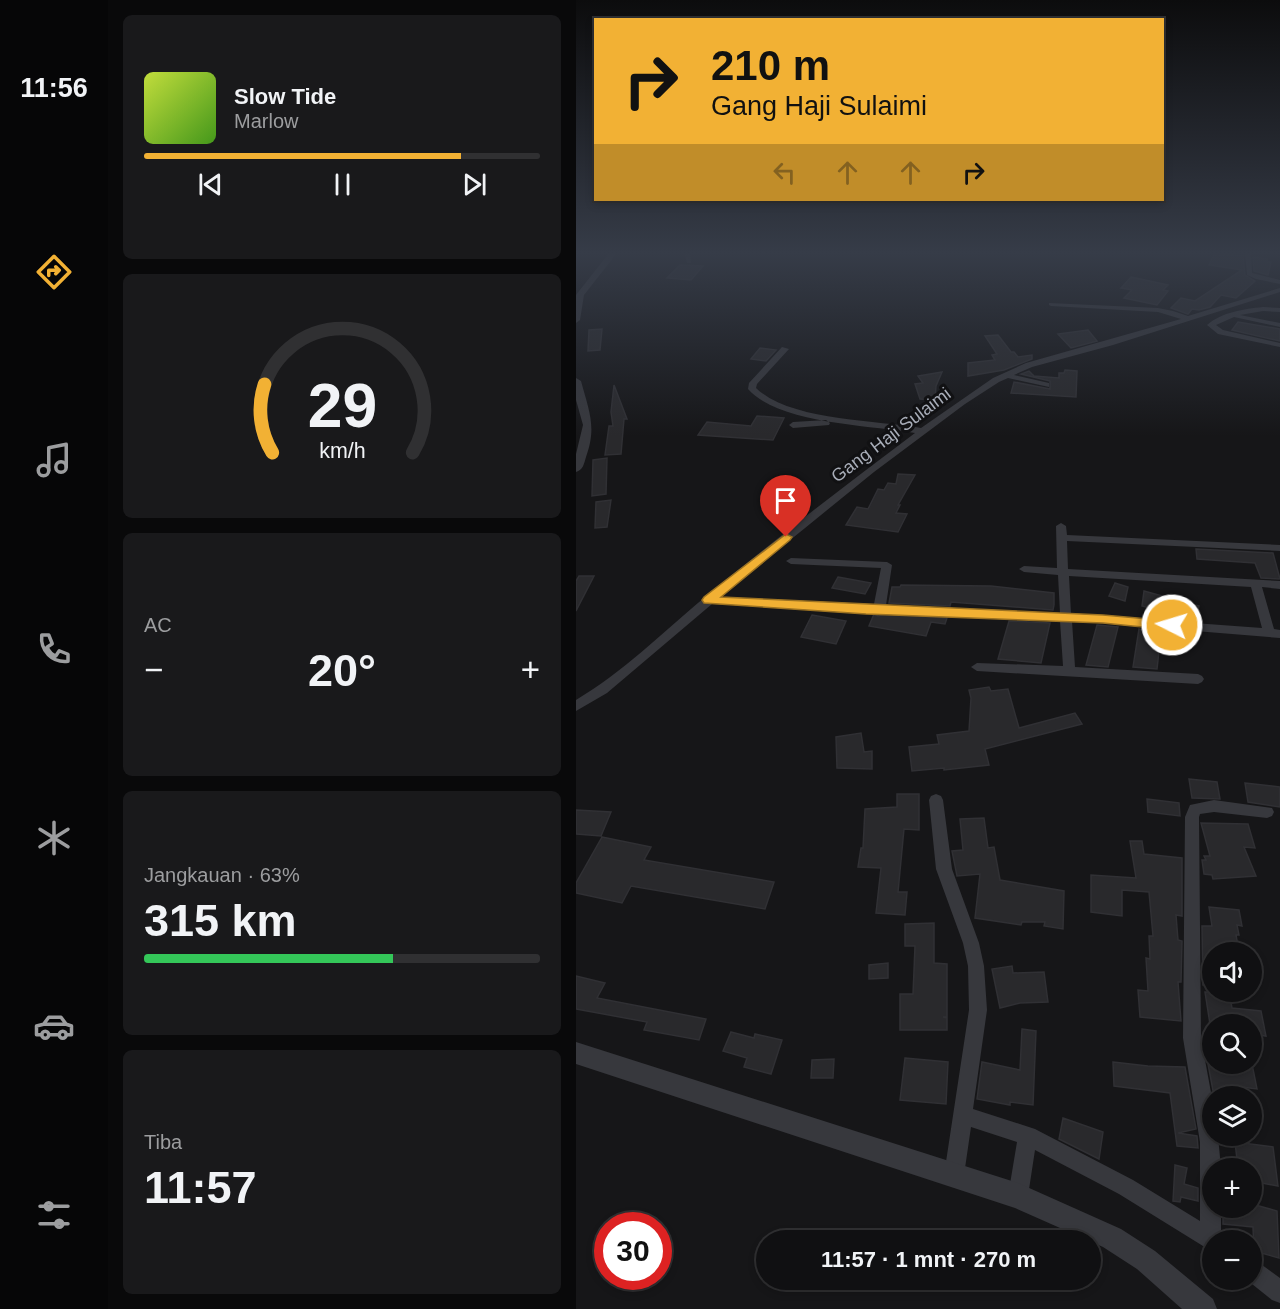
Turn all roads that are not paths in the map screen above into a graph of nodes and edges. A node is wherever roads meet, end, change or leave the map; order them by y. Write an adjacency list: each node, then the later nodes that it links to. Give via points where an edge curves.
1 (1173, 314): 6 (street)
2 (1203, 314): 6 (street, Gang Haji Sulaimi)
3 (1231, 314): 5 (street)
4 (1238, 314): 5 (street)
5 (1234, 315): 7 (street); 8 (street, via 1212,323 1212,328)
6 (1188, 319): 10 (street, Gang Haji Sulaimi)
7 (1280, 326)
8 (1280, 345)
9 (785, 349): 13 (street, via 753,383 756,394 816,417)
10 (1007, 375): 12 (street); 15 (street, Gang Haji Sulaimi)
11 (576, 381): 16 (street, via 588,425)
12 (1046, 385)
13 (854, 422): 14 (street); 15 (street)
14 (793, 425)
15 (921, 431): 25 (street, Gang Haji Sulaimi)
16 (576, 469)
17 (1060, 526): 18 (street)
18 (1062, 538): 19 (street); 22 (street)
19 (1280, 548)
20 (791, 561): 26 (street, via 887,565)
21 (1024, 569): 22 (street)
22 (1063, 572): 23 (street); 27 (street)
23 (1256, 584): 24 (street); 28 (street)
24 (1280, 585)
25 (709, 600): 26 (street); 32 (street, Gang Haji Sulaimi, via 626,672)
26 (879, 610): 27 (street)
27 (1066, 618): 28 (street); 30 (street)
28 (1275, 633)
29 (977, 668): 30 (street)
30 (1069, 671): 31 (street)
31 (1198, 679)
32 (576, 706)
33 (936, 800): 36 (street, via 944,869 971,943 977,982 978,1010)
34 (1267, 812): 40 (street, via 1206,806 1195,809 1192,817 1192,1038 1211,1156)
35 (576, 1053): 38 (street)
36 (963, 1122): 37 (street); 38 (street)
37 (1027, 1143): 39 (street); 41 (street, via 1126,1187)
38 (956, 1163): 39 (street)
39 (1020, 1185): 44 (street, via 1146,1260)
40 (1212, 1230)
41 (1202, 1234)
42 (1262, 1278): 43 (street)
43 (1280, 1292)
44 (1203, 1309)

